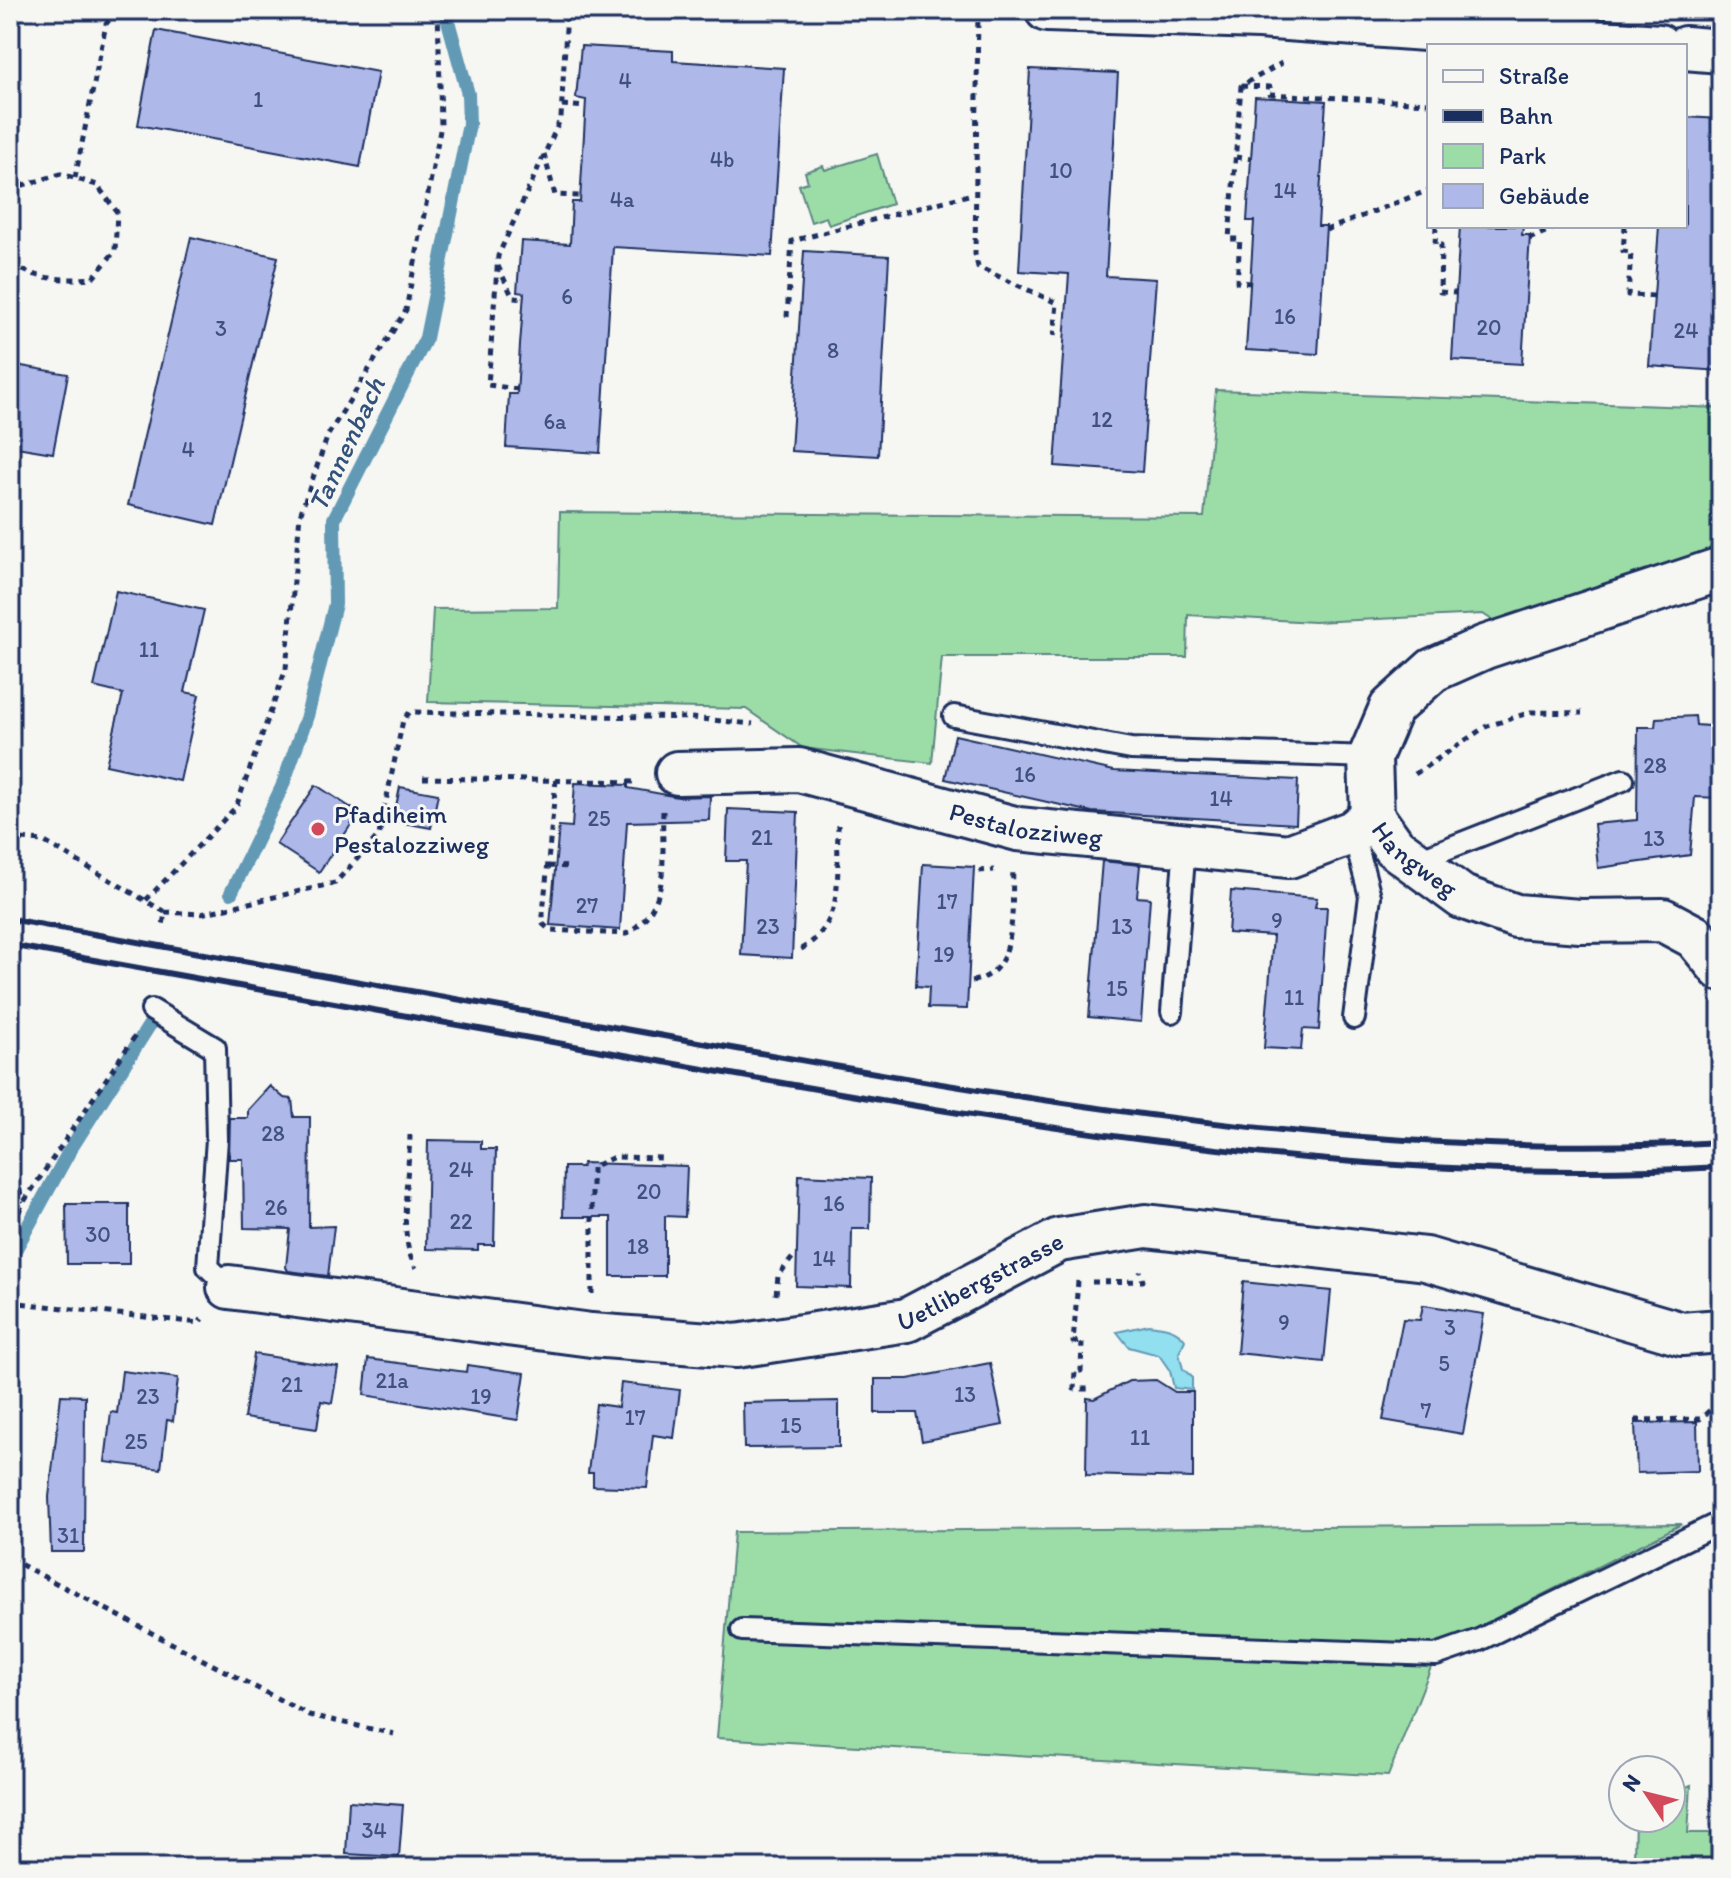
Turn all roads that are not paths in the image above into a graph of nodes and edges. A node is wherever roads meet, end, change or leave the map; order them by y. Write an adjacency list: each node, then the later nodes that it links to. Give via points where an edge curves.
1 (1047, 10): 2 (street, via 1300,20)
2 (1631, 44)
3 (1687, 48): 4 (street)
4 (1721, 51)
5 (1721, 569): 7 (street, Hangweg, via 1485,647 1433,670 1391,708)
6 (954, 716): 7 (lane, via 1131,749)
7 (1370, 757): 10 (street, Hangweg)
8 (670, 778): 11 (street, Pestalozziweg, via 799,770 1018,829)
9 (1623, 780): 12 (lane)
10 (1362, 824): 11 (street, Pestalozziweg, via 1289,856); 12 (street, Hangweg); 17 (lane, via 1370,896)
11 (1185, 845): 16 (lane)
12 (1413, 862): 13 (street, Hangweg, via 1462,897 1516,916 1663,920)
13 (1708, 928): 14 (street, Hangweg)
14 (1721, 969)
15 (152, 1010): 18 (lane, via 215,1048 217,1139 208,1267)
16 (1172, 1012)
17 (1354, 1018)
18 (229, 1287): 19 (street, Uetlibergstrasse, via 591,1335 736,1346 907,1320 1059,1240 1146,1226 1426,1259 1682,1334)
19 (1721, 1331)
20 (1721, 1522): 21 (lane, via 1479,1640 1436,1655)
21 (742, 1630)

